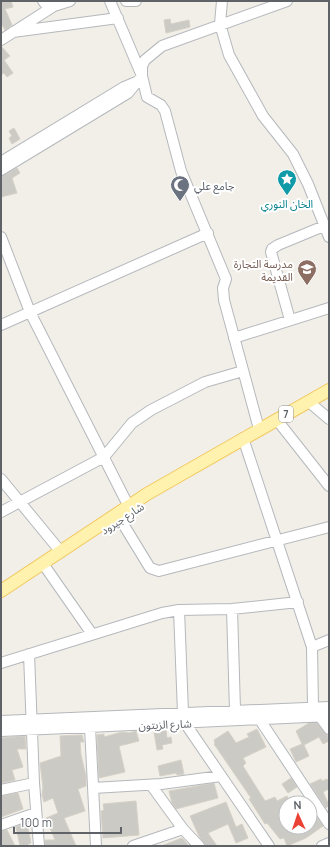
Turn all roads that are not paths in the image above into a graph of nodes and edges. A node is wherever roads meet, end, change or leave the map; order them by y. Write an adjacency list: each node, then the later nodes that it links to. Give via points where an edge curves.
1 (43, 1): 9 (street, via 47,6)
2 (70, 1): 9 (street)
3 (110, 1): 10 (street)
4 (126, 1): 5 (street)
5 (136, 1)
6 (222, 1): 11 (street)
7 (287, 1): 8 (street)
8 (266, 4): 11 (street)
9 (54, 6): 12 (street)
10 (118, 18): 12 (street); 14 (street)
11 (220, 24): 14 (street, via 156,49 142,66); 17 (street, via 229,55 263,116 293,154)
12 (13, 32): 13 (street)
13 (1, 40)
14 (139, 79): 15 (street); 16 (street, via 128,93); 18 (street, via 147,97 165,110 181,171)
15 (1, 162)
16 (1, 170)
17 (324, 226): 20 (street); 23 (street, via 272,249)
18 (208, 233): 22 (street); 25 (street, via 226,279 223,288 224,300)
19 (1, 237): 22 (street)
20 (329, 238)
21 (329, 308): 23 (street)
22 (30, 312): 24 (street); 33 (street)
23 (290, 320): 25 (street)
24 (1, 325)
25 (234, 338): 26 (street)
26 (243, 371): 31 (street); 33 (street, via 206,382 150,410 132,423)
27 (329, 390): 28 (main road, شارع جيرود / 7)
28 (308, 402): 29 (street); 30 (main road, شارع جيرود / 7)
29 (329, 419)
30 (277, 420): 31 (main road, شارع جيرود / 7); 35 (street)
31 (259, 429): 32 (main road, شارع جيرود / 7)
32 (244, 438): 37 (main road, شارع جيرود); 39 (main road, شارع جيرود); 41 (street)
33 (104, 457): 36 (street); 37 (street)
34 (1, 479): 36 (street)
35 (329, 486)
36 (19, 502): 38 (street); 42 (street)
37 (129, 507): 42 (main road, شارع جيرود)
38 (1, 512)
39 (120, 519): 41 (street, via 153,571); 43 (main road, شارع جيرود)
40 (329, 527): 41 (street)
41 (277, 541): 46 (street)
42 (61, 552): 44 (main road, شارع جيرود)
43 (46, 568): 45 (main road, شارع جيرود); 49 (street)
44 (1, 591)
45 (1, 597)
46 (298, 602): 47 (street); 51 (street)
47 (232, 609): 48 (street); 56 (street)
48 (179, 610): 49 (street); 58 (street)
49 (92, 634): 52 (street)
50 (329, 640): 51 (street)
51 (312, 647): 54 (street)
52 (29, 654): 53 (street); 61 (street)
53 (1, 663)
54 (313, 707): 55 (street, شارع الزيتون); 56 (street, شارع الزيتون); 57 (street)
55 (329, 707)
56 (235, 710): 58 (street, شارع الزيتون)
57 (324, 716): 59 (street, شارع الزيتون); 63 (street)
58 (184, 718): 59 (street, شارع الزيتون); 61 (street, شارع الزيتون); 62 (street, شارع الزيتون); 65 (street)
59 (260, 720): 71 (street)
60 (1, 721): 61 (street, شارع الزيتون)
61 (32, 725): 62 (street, شارع الزيتون); 64 (street, شارع الزيتون); 66 (street)
62 (90, 727): 68 (street)
63 (329, 729)
64 (1, 731)
65 (221, 776): 67 (street); 79 (street)
66 (34, 783): 69 (street); 70 (street)
67 (151, 784): 68 (street); 73 (street)
68 (93, 788): 76 (street)
69 (1, 790)
70 (36, 813): 72 (street); 75 (street)
71 (329, 824)
72 (1, 825)
73 (183, 829): 77 (street); 78 (street)
74 (329, 843): 80 (street)
75 (39, 846)
76 (96, 846)
77 (134, 846)
78 (199, 846)
79 (269, 846)
80 (322, 846)

